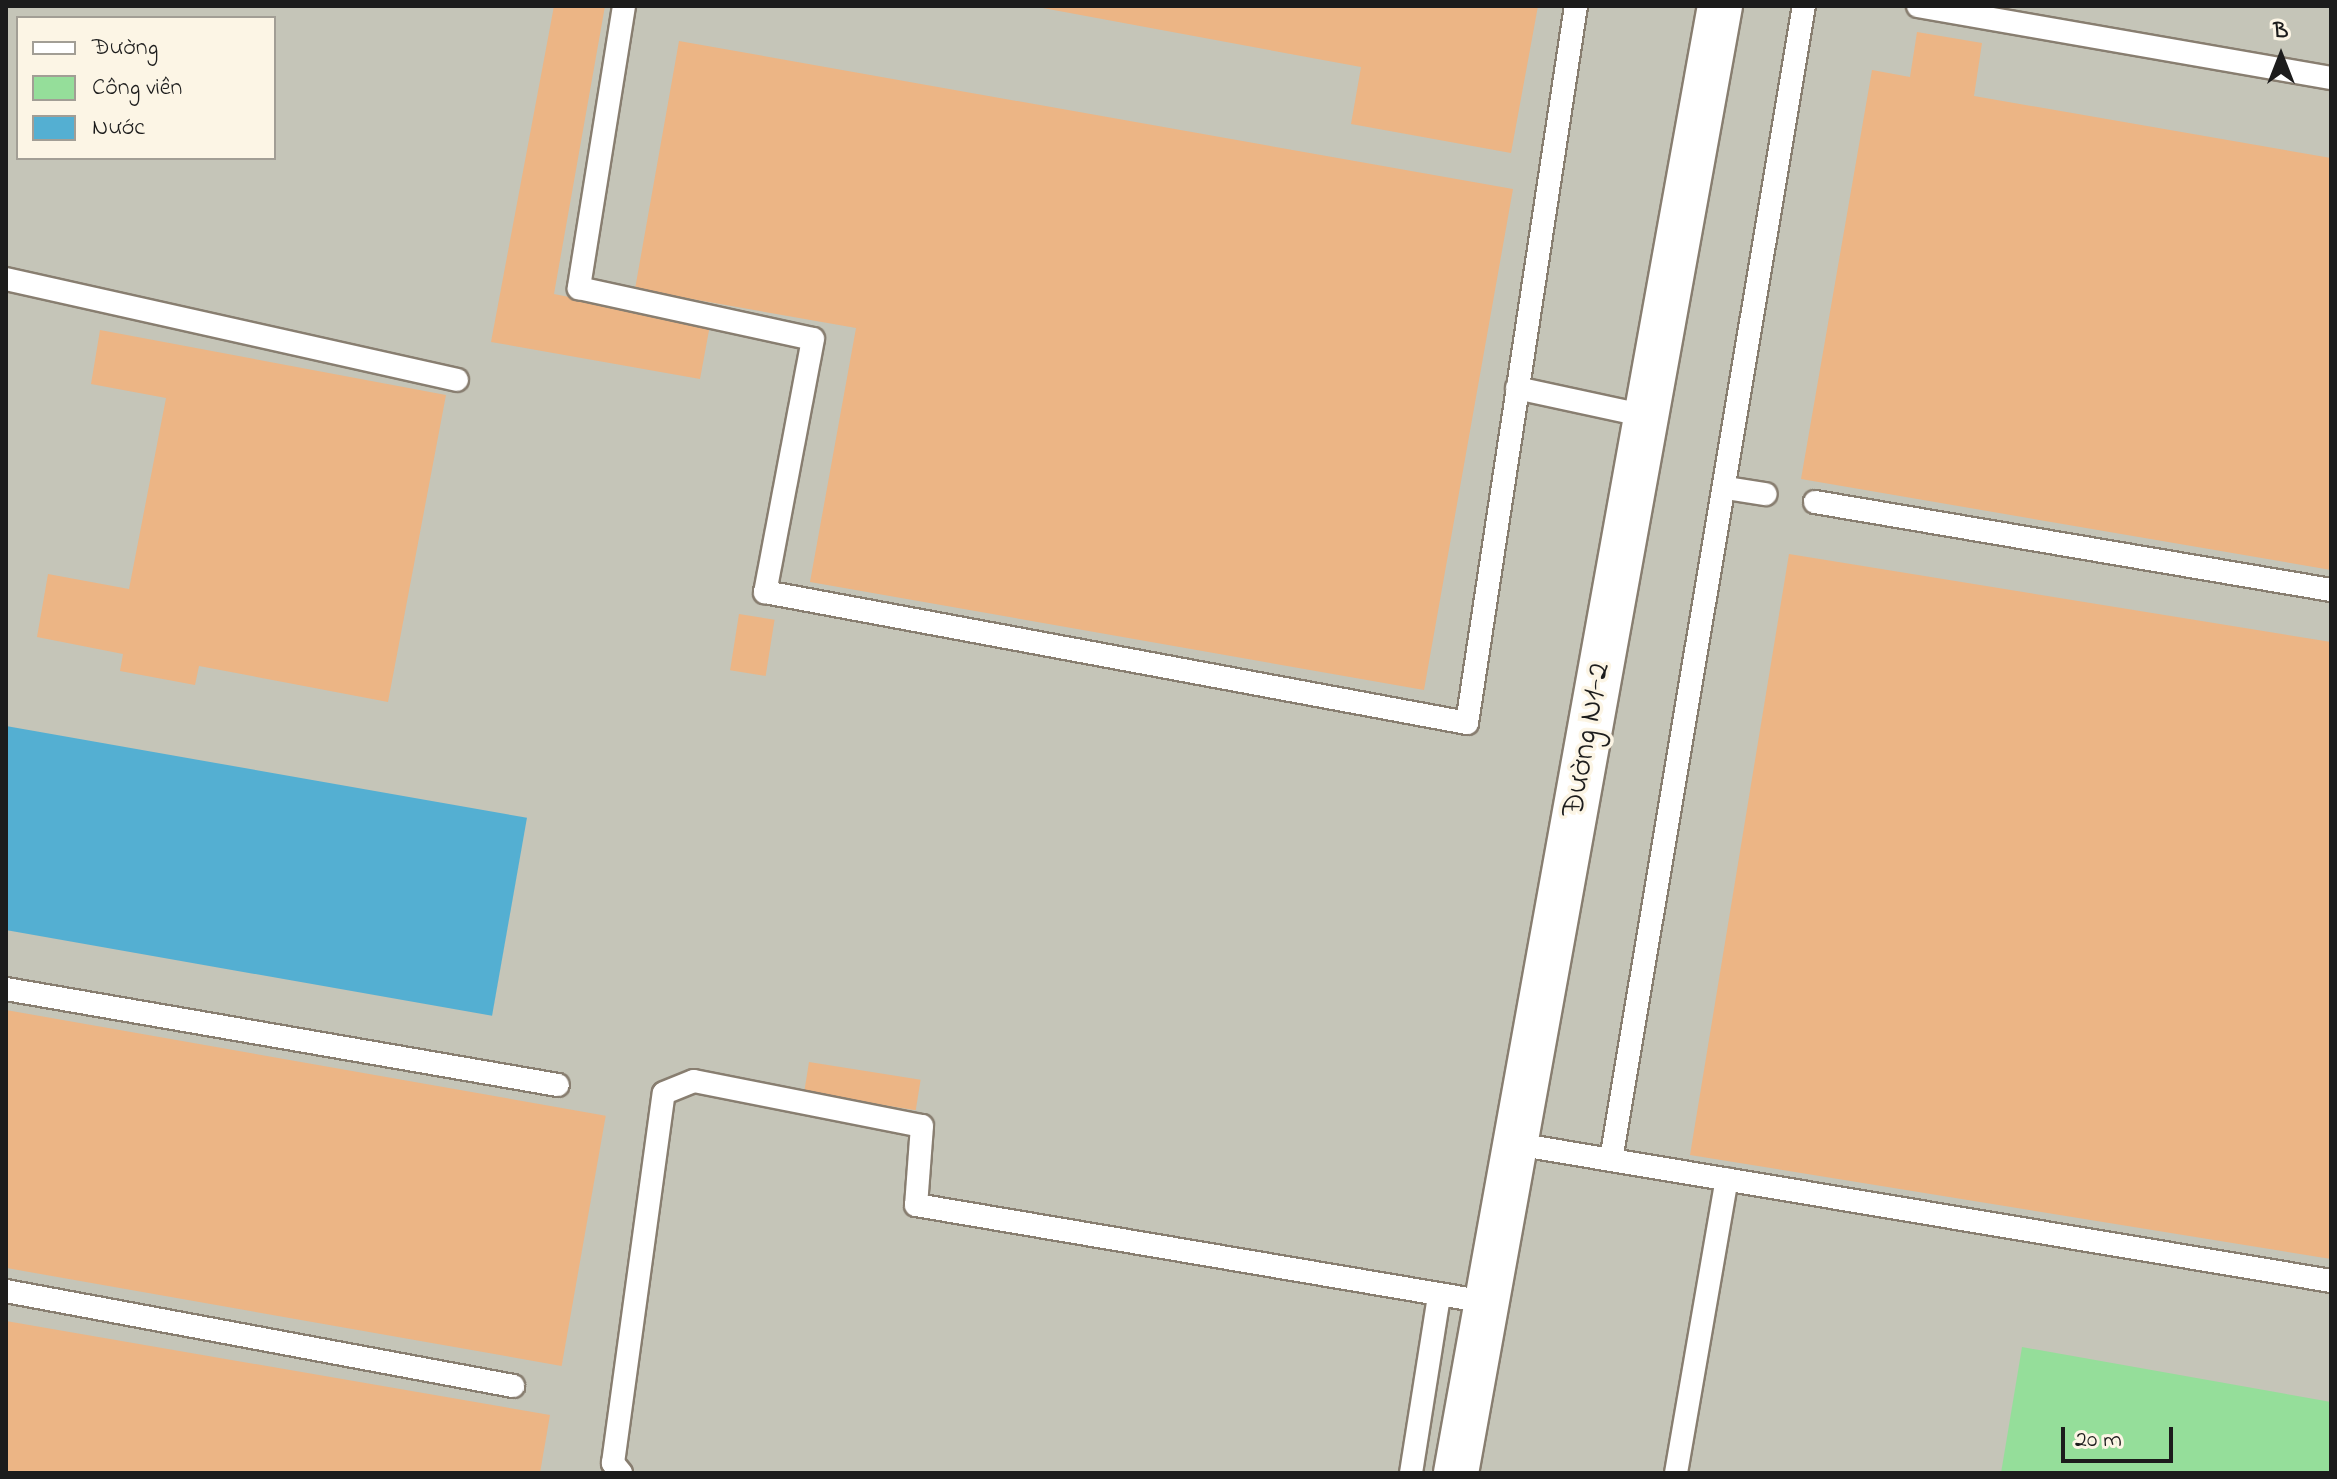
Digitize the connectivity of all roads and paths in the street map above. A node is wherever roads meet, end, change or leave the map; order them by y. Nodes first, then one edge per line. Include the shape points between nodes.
1 (624, 6) edge
2 (1576, 6) edge
3 (1720, 6) edge
4 (1804, 6) edge
5 (1918, 6) edge
6 (2331, 78) edge
7 (6, 279) edge
8 (457, 380) dead end
9 (1517, 388) junction
10 (1646, 416) junction
11 (1727, 488) junction
12 (1766, 494) dead end
13 (1815, 502) dead end
14 (2331, 590) edge
15 (6, 989) edge
16 (558, 1085) dead end
17 (1516, 1144) junction
18 (1611, 1160) junction
19 (1727, 1179) junction
20 (2331, 1281) edge
21 (6, 1291) edge
22 (1439, 1297) junction
23 (1486, 1302) junction
24 (513, 1386) dead end
25 (621, 1473) edge
26 (1411, 1473) edge
27 (1456, 1473) edge
28 (1676, 1473) edge

1 - 9 lane via 579,288 813,339 765,592 1467,723
2 - 9 lane
3 - 10 street, Đường N1-2
4 - 11 lane
5 - 6 lane
7 - 8 lane
9 - 10 lane
10 - 17 street, Đường N1-2
11 - 12 lane
11 - 18 lane
13 - 14 lane
15 - 16 lane
17 - 18 lane
17 - 23 street, Đường N1-2
18 - 19 lane
19 - 20 lane
19 - 28 lane
21 - 24 lane
22 - 23 lane
22 - 25 lane via 916,1205 922,1126 694,1081 664,1093 613,1463
22 - 26 lane
23 - 27 street, Đường N1-2

